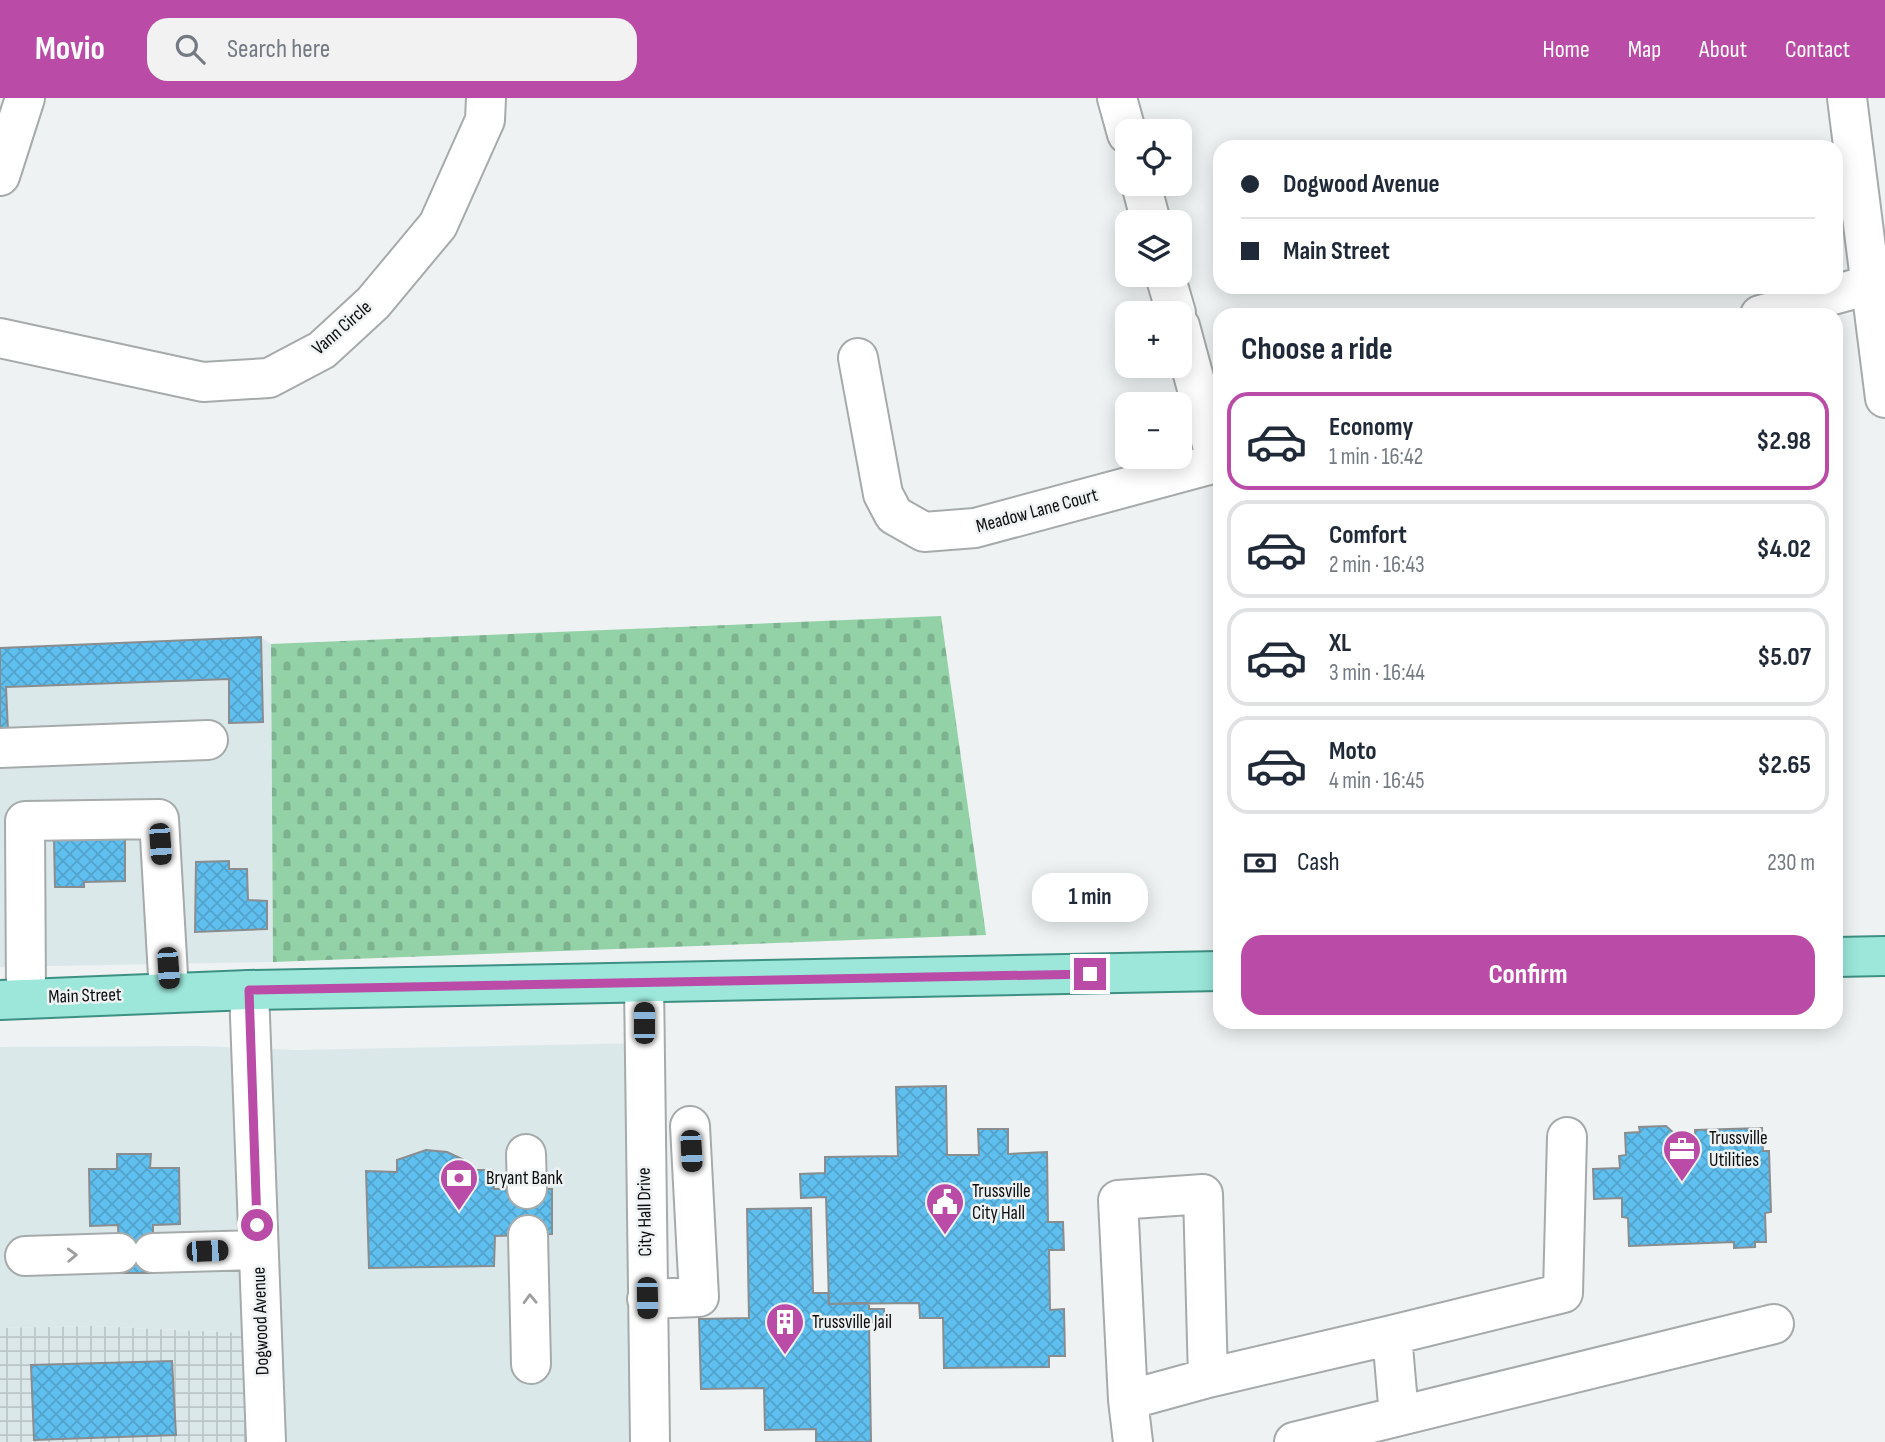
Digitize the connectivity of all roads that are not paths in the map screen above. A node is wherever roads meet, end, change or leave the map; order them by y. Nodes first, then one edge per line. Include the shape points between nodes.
1 (25, 98) edge
2 (486, 98) edge
3 (1117, 98) edge
4 (1847, 98) edge
5 (1123, 119) edge
6 (0, 176) edge
7 (1873, 284) junction
8 (1843, 292) edge
9 (1837, 294) edge
10 (1786, 308) edge
11 (0, 338) edge
12 (858, 358) dead end
13 (1192, 369) edge
14 (1885, 398) edge
15 (1213, 444) edge
16 (1213, 463) edge
17 (208, 740) dead end
18 (0, 748) edge
19 (1885, 956) edge
20 (1843, 957) edge
21 (1213, 971) edge
22 (644, 983) junction
23 (249, 990) junction
24 (170, 993) junction
25 (13, 999) edge
26 (690, 1126) dead end
27 (1567, 1136) dead end
28 (528, 1235) dead end
29 (258, 1250) junction
30 (25, 1256) dead end
31 (647, 1298) junction
32 (1774, 1324) dead end
33 (1392, 1335) junction
34 (531, 1364) dead end
35 (1208, 1378) junction
36 (1128, 1400) junction
37 (1399, 1416) junction
38 (265, 1442) edge
39 (650, 1442) edge
40 (1133, 1442) edge
41 (1294, 1442) edge

1 - 6 street
2 - 11 street, Vann Circle via 485,120 438,225 373,303 322,351 269,377 203,382
3 - 5 street
4 - 7 street
7 - 8 street
7 - 14 street
9 - 10 street
12 - 16 street, Meadow Lane Court via 883,494 894,515 924,532 975,528
13 - 15 street
17 - 18 street
19 - 20 main road
21 - 22 main road, Main Street
22 - 23 main road, Main Street
22 - 31 street, City Hall Drive
23 - 24 main road, Main Street
23 - 29 street, Dogwood Avenue
24 - 25 main road, Main Street
24 - 25 street via 159,819 25,821
26 - 31 street via 699,1297
27 - 33 street via 1563,1293
34 -> 28 street
30 -> 29 street
29 - 38 street, Dogwood Avenue
31 - 39 street, City Hall Drive
32 - 37 street
33 - 35 street
33 - 37 street
35 - 36 street
35 - 36 street via 1203,1194 1118,1200
36 - 40 street
37 - 41 street

